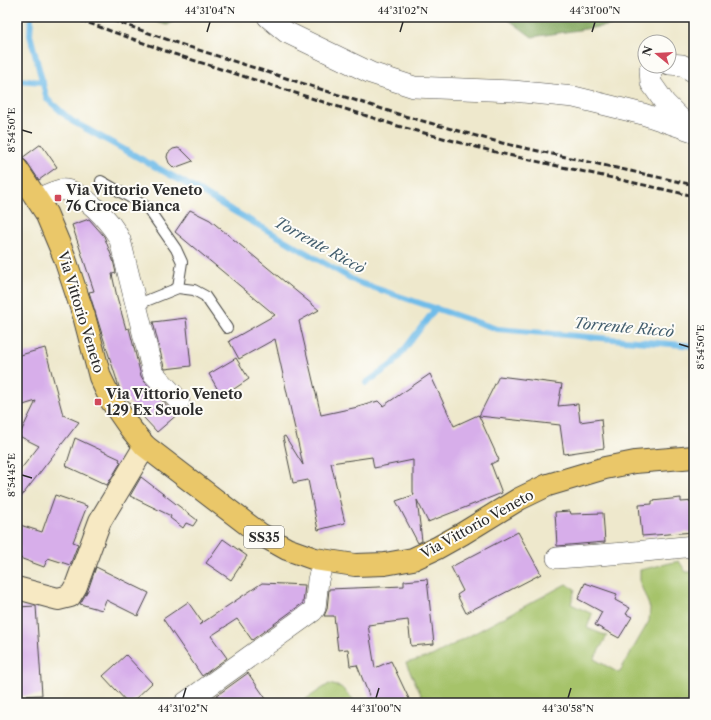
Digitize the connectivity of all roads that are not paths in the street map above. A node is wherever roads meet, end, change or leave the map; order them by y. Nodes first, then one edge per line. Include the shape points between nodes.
1 (268, 17) edge
2 (677, 65) edge
3 (694, 72) edge
4 (650, 74) edge
5 (693, 131) edge
6 (17, 169) edge
7 (101, 181) dead end
8 (37, 199) junction
9 (178, 288) junction
10 (136, 304) junction
11 (227, 328) dead end
12 (179, 401) dead end
13 (146, 446) junction
14 (694, 457) edge
15 (694, 546) edge
16 (557, 558) dead end
17 (323, 561) junction
18 (17, 588) edge
19 (185, 703) edge

1 - 5 street via 286,32 371,73 414,87 513,91 574,97 643,114
2 - 3 street
4 - 5 street via 651,83 664,103
6 - 8 main road, Via Vittorio Veneto / SS35
7 - 9 lane via 147,207 182,262
8 - 10 street via 61,190 78,194 88,201 117,233
8 - 13 main road, Via Vittorio Veneto / SS35 via 64,256 84,316 100,377 112,402
9 - 10 lane
9 - 11 lane via 194,290 205,296
10 - 12 street via 154,373
13 - 17 main road, Via Vittorio Veneto / SS35 via 260,534 287,549
13 - 18 street via 100,521 70,596 58,599
14 - 17 main road, Via Vittorio Veneto / SS35 via 634,462 548,485 413,559 385,564 354,565
15 - 16 street
17 - 19 street via 315,608 310,614

